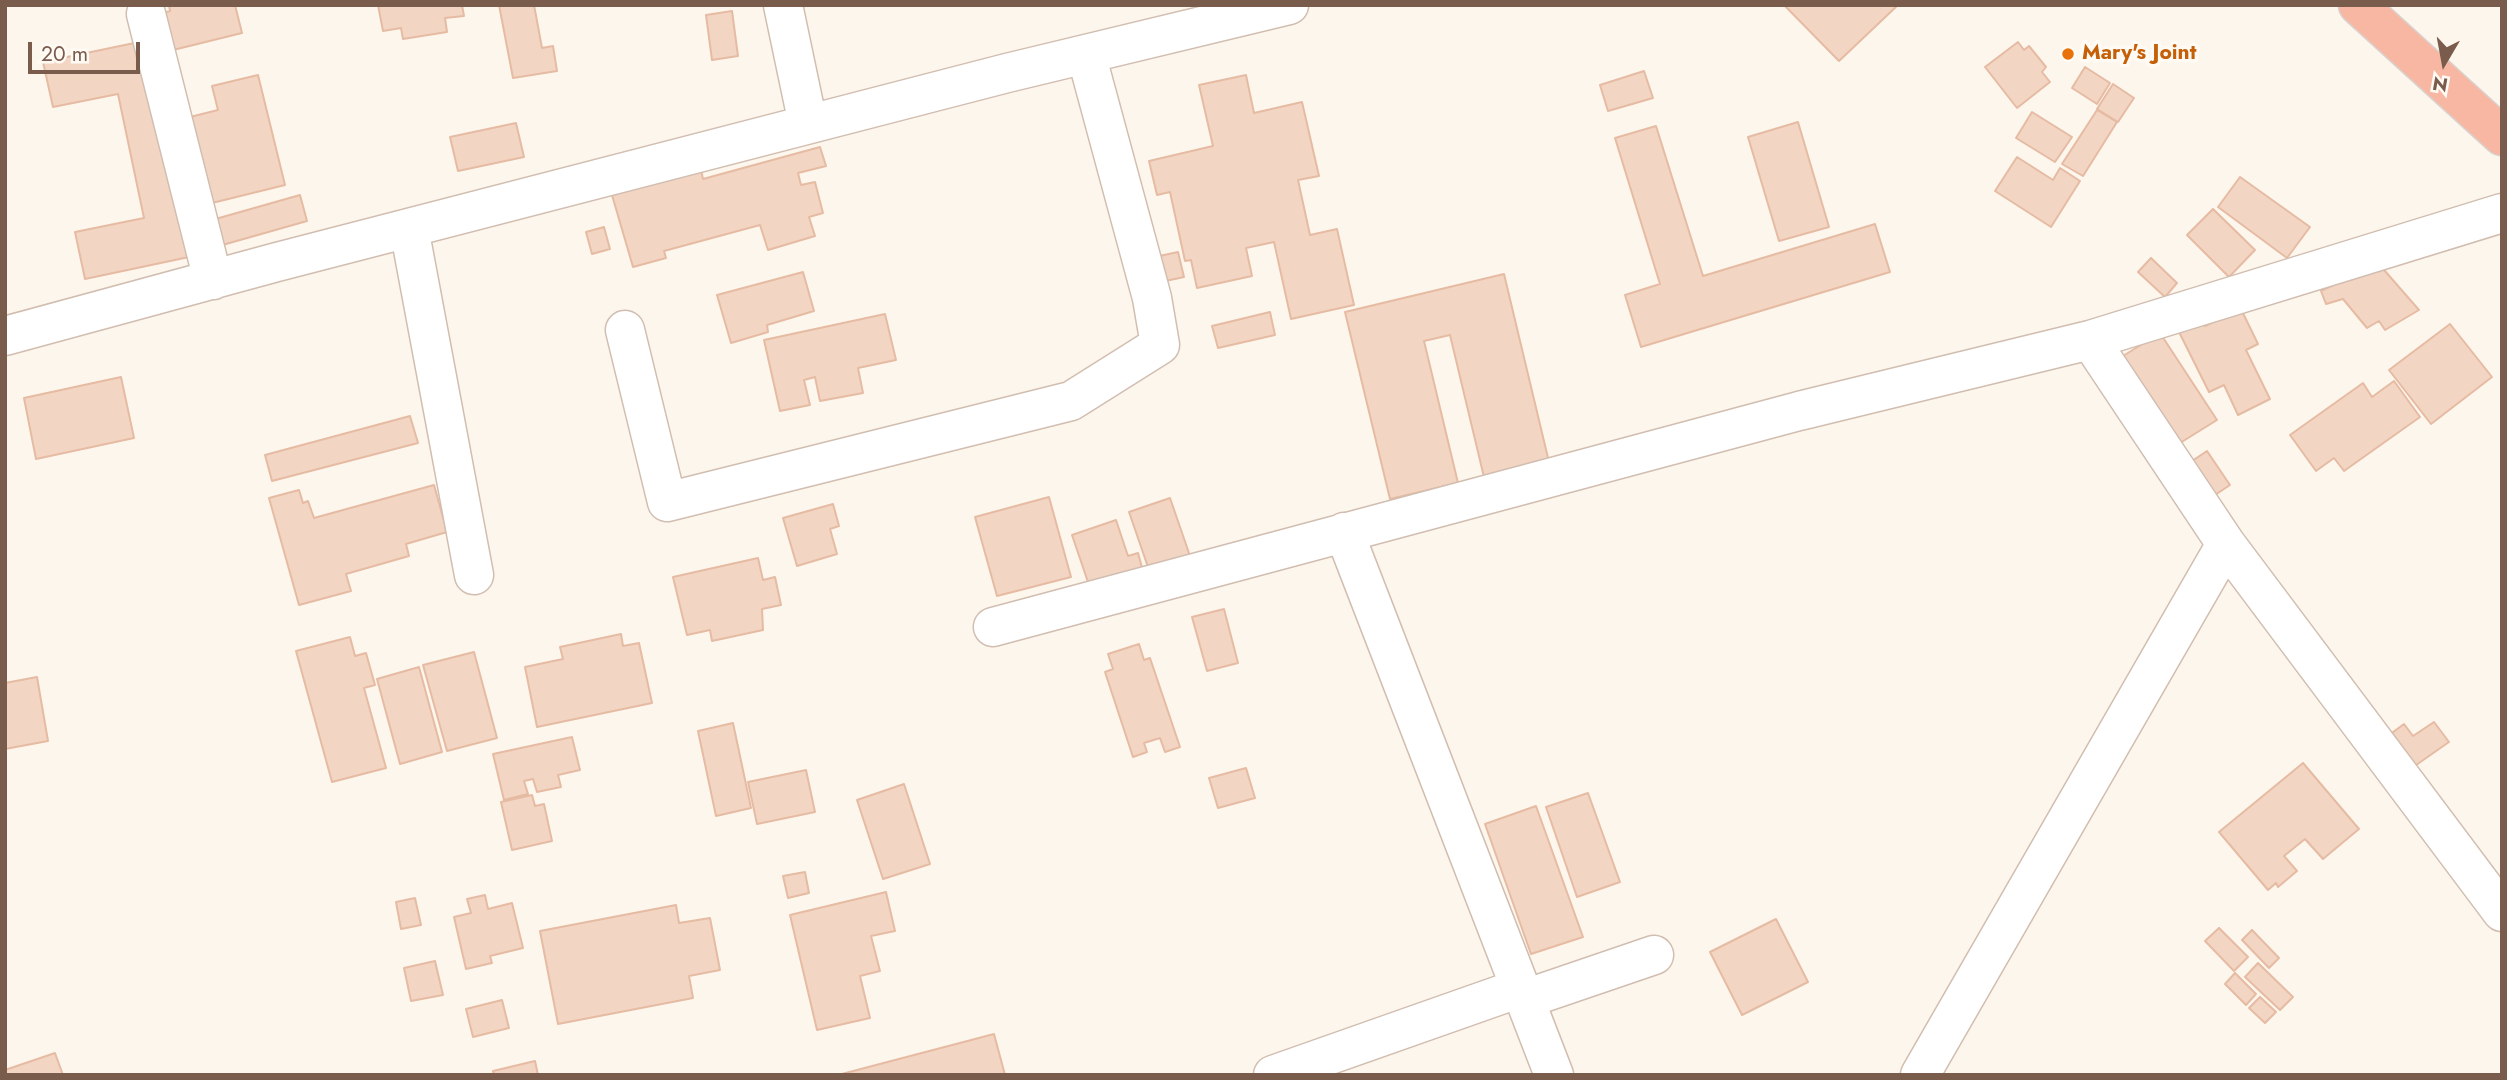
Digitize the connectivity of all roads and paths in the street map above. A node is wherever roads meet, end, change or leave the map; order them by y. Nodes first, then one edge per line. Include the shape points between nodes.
1 (783, 5) edge
2 (1289, 5) edge
3 (2358, 5) edge
4 (146, 14) dead end
5 (1086, 54) junction
6 (808, 124) junction
7 (2502, 136) edge
8 (2502, 213) edge
9 (409, 228) junction
10 (213, 280) junction
11 (625, 330) dead end
12 (5, 336) edge
13 (2090, 340) junction
14 (1344, 532) junction
15 (2226, 544) junction
16 (474, 575) dead end
17 (993, 627) dead end
18 (2502, 912) edge
19 (1654, 955) dead end
20 (1522, 994) junction
21 (1273, 1075) edge
22 (1554, 1075) edge
23 (1920, 1075) edge

1 - 6 street
2 - 5 street
3 - 7 highway
4 - 10 street
5 - 6 street
5 - 11 street via 1152,298 1160,345 1071,401 667,502
6 - 9 street
8 - 13 street
9 - 10 street
9 - 16 street
10 - 12 street
13 - 14 street via 1799,411
13 - 15 street
14 - 17 street
14 - 20 street
15 - 18 street
15 - 23 street
19 - 20 street
20 - 21 street
20 - 22 street

